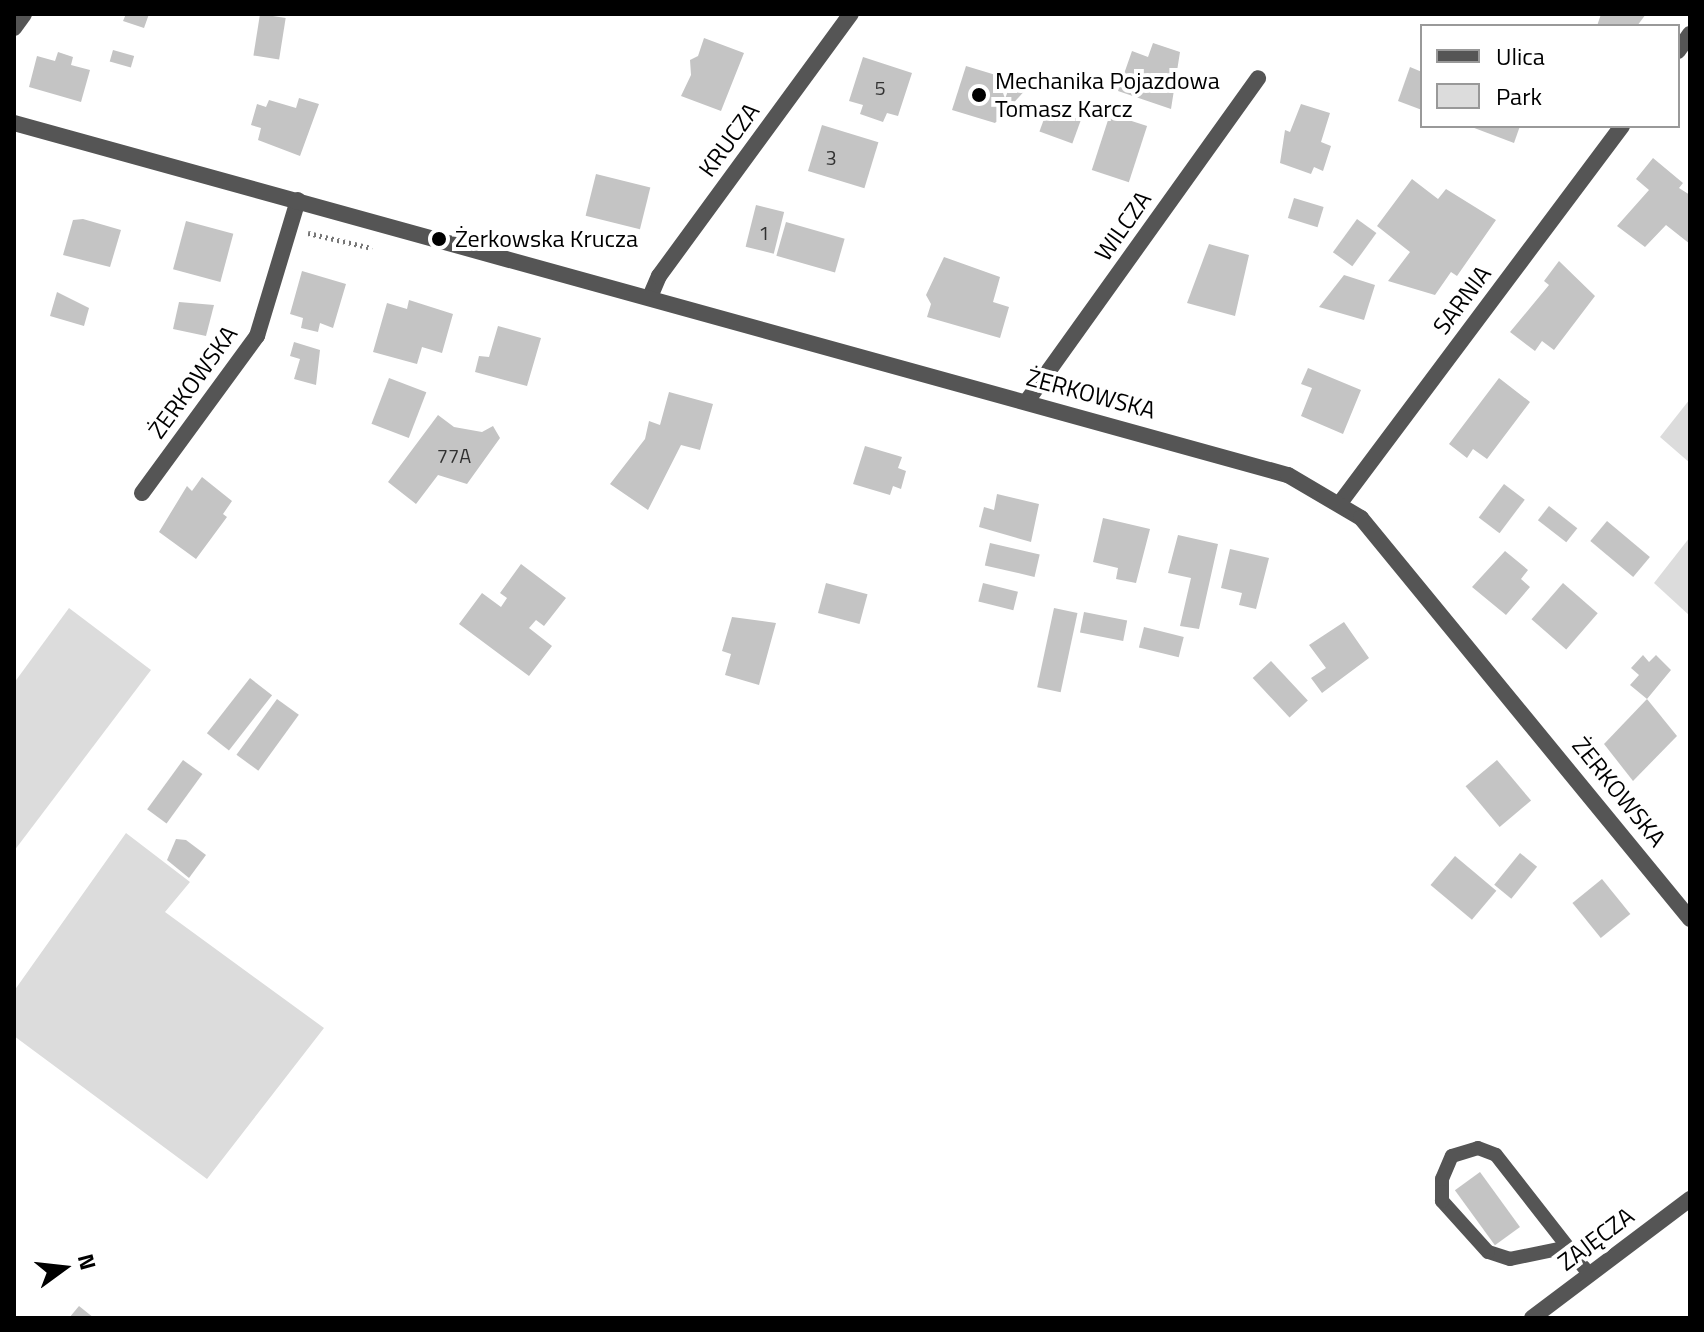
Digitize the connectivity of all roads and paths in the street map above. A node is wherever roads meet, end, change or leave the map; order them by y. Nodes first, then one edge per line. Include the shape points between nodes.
1 (24, 14) edge
2 (851, 14) edge
3 (14, 28) edge
4 (1258, 78) dead end
5 (14, 123) edge
6 (1621, 128) edge
7 (298, 200) junction
8 (289, 227) junction
9 (388, 249) dead end
10 (650, 297) junction
11 (1027, 401) junction
12 (142, 493) dead end
13 (1340, 503) junction
14 (1690, 919) edge
15 (1690, 1199) edge
16 (1568, 1247) junction
17 (1589, 1274) junction
18 (1532, 1318) edge

1 - 3 street
2 - 10 street, KRUCZA via 659,276
4 - 11 street, WILCZA
5 - 7 street, ŻERKOWSKA
6 - 13 street, SARNIA
7 - 8 street, ŻERKOWSKA
7 - 10 street, ŻERKOWSKA
8 - 9 path
8 - 12 street, ŻERKOWSKA via 257,336
10 - 11 street, ŻERKOWSKA
11 - 13 street, ŻERKOWSKA via 1255,463
13 - 14 street, ŻERKOWSKA via 1361,518 1416,580
15 - 17 street, ZAJĘCZA
16 - 16 lane via 1496,1155 1478,1148 1452,1156 1442,1179 1442,1201 1488,1252 1510,1259
16 - 17 lane
17 - 18 street, ZAJĘCZA

